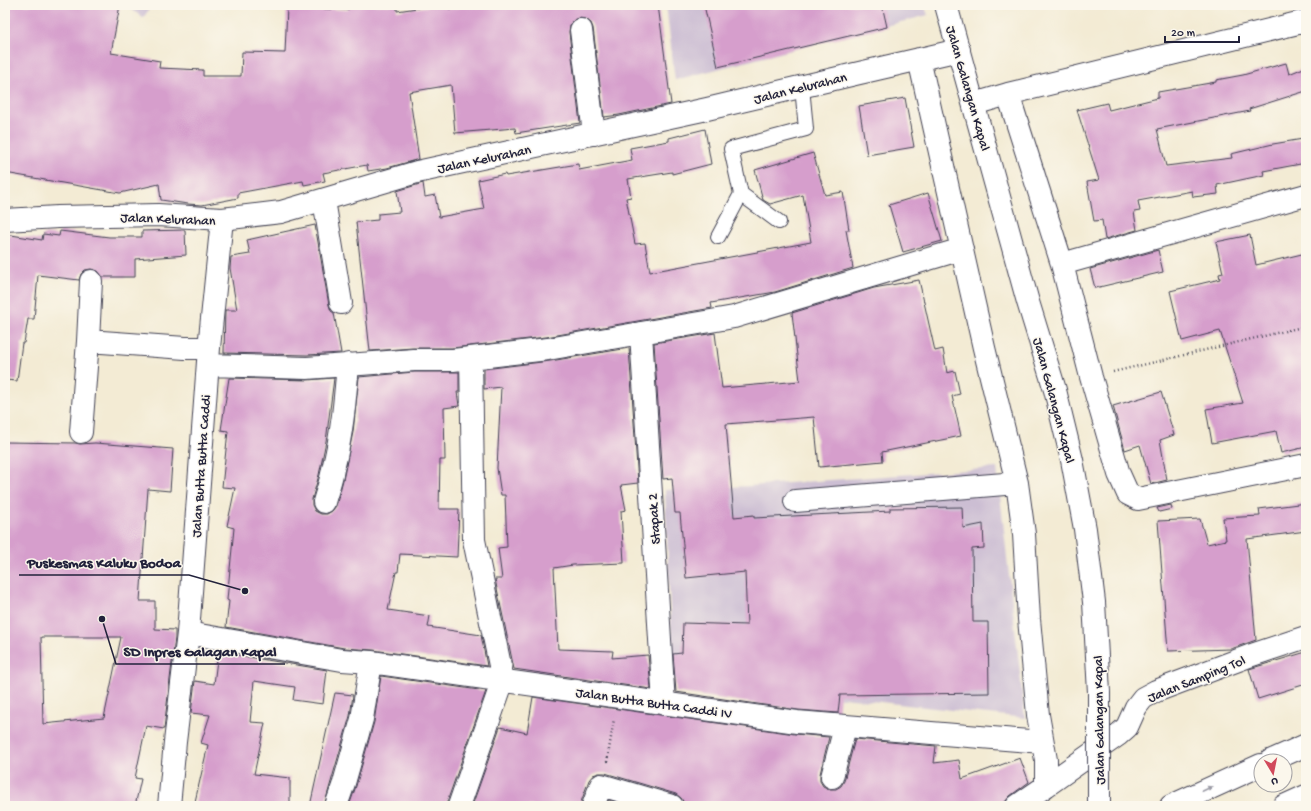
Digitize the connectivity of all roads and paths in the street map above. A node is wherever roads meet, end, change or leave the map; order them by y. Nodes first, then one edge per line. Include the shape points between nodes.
1 (946, 5) edge
2 (1306, 21) edge
3 (581, 30) dead end
4 (959, 50) junction
5 (920, 59) junction
6 (802, 87) junction
7 (1008, 94) junction
8 (974, 104) junction
9 (594, 134) junction
10 (741, 194) junction
11 (1306, 195) edge
12 (324, 200) junction
13 (222, 219) junction
14 (5, 220) edge
15 (779, 222) dead end
16 (718, 237) dead end
17 (962, 249) junction
18 (1062, 264) junction
19 (91, 281) dead end
20 (341, 303) dead end
21 (1306, 326) edge
22 (642, 333) junction
23 (88, 341) junction
24 (208, 356) junction
25 (471, 358) junction
26 (348, 364) junction
27 (1091, 377) junction
28 (81, 432) dead end
29 (1306, 465) edge
30 (1017, 483) junction
31 (796, 501) dead end
32 (324, 502) dead end
33 (188, 632) junction
34 (1306, 637) edge
35 (371, 662) junction
36 (502, 680) junction
37 (617, 697) junction
38 (664, 704) junction
39 (845, 727) junction
40 (1042, 742) junction
41 (1306, 745) edge
42 (1288, 753) edge
43 (1253, 769) edge
44 (832, 777) dead end
45 (601, 785) junction
46 (1046, 786) junction
47 (1306, 796) edge
48 (169, 806) edge
49 (336, 806) edge
50 (459, 806) edge
51 (593, 806) edge
52 (672, 806) edge
53 (1017, 806) edge
54 (1099, 806) edge
55 (1171, 806) edge
56 (1284, 806) edge

1 - 4 main road, Jalan Galangan Kapal
2 - 7 main road
3 - 9 main road
4 - 5 main road, Jalan Kelurahan
4 - 8 main road, Jalan Galangan Kapal
5 - 6 main road, Jalan Kelurahan
5 - 17 main road
6 - 9 main road, Jalan Kelurahan
6 - 10 lane via 806,130 731,149
7 - 8 main road
7 - 18 main road
8 - 54 main road, Jalan Galangan Kapal, bridge via 1054,390 1072,460 1085,528 1094,602 1099,693
9 - 12 main road, Jalan Kelurahan via 418,172
10 - 15 lane
10 - 16 lane
11 - 18 main road
12 - 13 main road, Jalan Kelurahan via 281,212
12 - 20 main road
13 - 14 main road, Jalan Kelurahan via 158,215
13 - 24 main road, Jalan Butta Butta Caddi
17 - 22 main road via 734,317
17 - 30 main road
18 - 27 main road
19 - 23 main road
21 - 27 path
22 - 25 main road via 548,349
22 - 38 main road, Stapak 2
23 - 24 main road via 185,348
23 - 28 main road
24 - 26 main road via 307,368
24 - 33 main road, Jalan Butta Butta Caddi
25 - 26 main road
25 - 36 main road via 474,540
26 - 32 main road via 339,445
27 - 29 main road via 1119,474 1128,494 1138,499
30 - 31 main road
30 - 40 main road via 1024,534 1034,678
33 - 35 main road, Jalan Butta Butta Caddi IV via 342,660
33 - 48 main road, Jalan Butta Butta Caddi
34 - 46 main road, Jalan Samping Tol via 1249,656 1143,698 1127,727
35 - 36 main road, Jalan Butta Butta Caddi IV
35 - 49 main road via 362,719
36 - 37 main road, Jalan Butta Butta Caddi IV
36 - 50 main road
37 - 38 main road, Jalan Butta Butta Caddi IV
37 - 45 path via 607,768
38 - 39 main road, Jalan Butta Butta Caddi IV
39 - 40 main road, Jalan Butta Butta Caddi IV
39 - 44 main road
40 - 46 main road via 1046,760
41 - 42 main road
55 -> 43 main road
45 - 51 main road
45 - 52 main road
46 - 53 main road
47 - 56 main road

